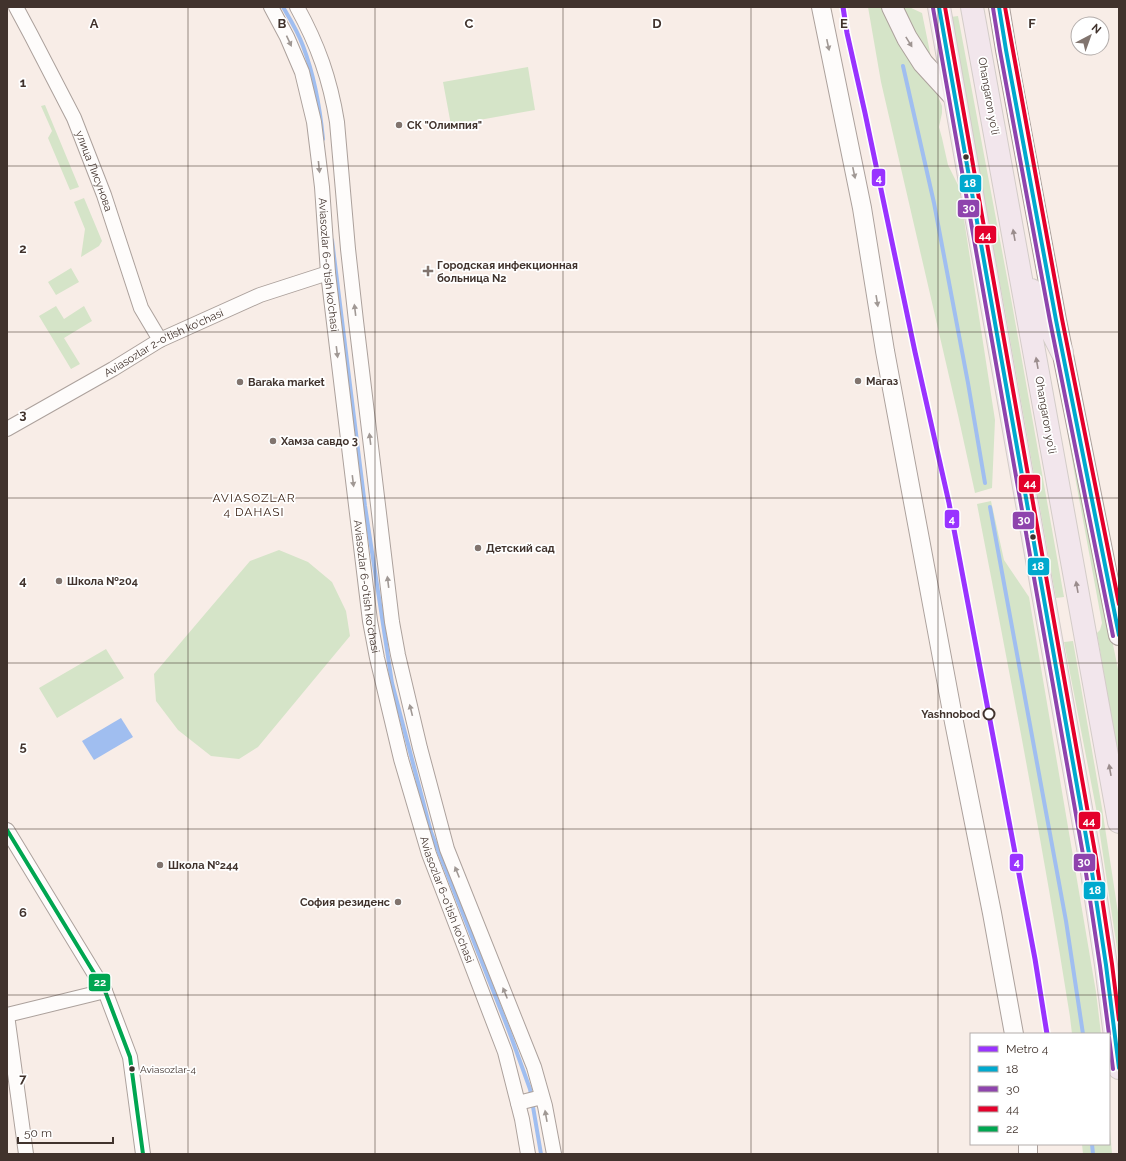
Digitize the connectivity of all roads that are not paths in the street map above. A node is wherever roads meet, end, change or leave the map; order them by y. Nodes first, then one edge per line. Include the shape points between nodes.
1 (16, 7) edge
2 (271, 7) edge
3 (297, 7) edge
4 (821, 7) edge
5 (892, 7) edge
6 (939, 7) edge
7 (972, 7) edge
8 (999, 7) edge
9 (955, 98) junction
10 (346, 249) junction
11 (328, 251) junction
12 (1020, 268) junction
13 (328, 273) junction
14 (160, 340) junction
15 (1062, 352) junction
16 (350, 375) junction
17 (7, 429) edge
18 (1083, 622) junction
19 (1119, 635) edge
20 (1052, 647) junction
21 (395, 693) junction
22 (1119, 821) edge
23 (7, 830) edge
24 (105, 991) junction
25 (7, 1015) edge
26 (1014, 1033) edge
27 (1119, 1068) edge
28 (531, 1100) junction
29 (26, 1154) edge
30 (143, 1154) edge
31 (528, 1154) edge
32 (554, 1154) edge

1 - 14 street, улица Лисунова via 74,118 104,195 141,308
2 -> 11 street, Aviasozlar 6-o'tish ko'chasi via 302,72 312,110
3 - 10 street, Aviasozlar 6-o'tish ko'chasi via 319,53 334,102
4 -> 26 street via 862,208 885,351
5 -> 9 main road via 923,63
6 - 9 highway
12 -> 7 highway, Ohangaron yoʻli
8 - 15 main road
9 - 20 highway
10 - 11 street
16 -> 10 street, Aviasozlar 6-o'tish ko'chasi
11 - 13 street, Aviasozlar 6-o'tish ko'chasi
12 - 15 highway
18 -> 12 highway, Ohangaron yoʻli
13 - 14 street, Aviasozlar 2-o'tish ko'chasi via 260,295
13 -> 16 street, Aviasozlar 6-o'tish ko'chasi
14 - 17 street, Aviasozlar 2-o'tish ko'chasi
15 - 19 main road
21 -> 16 street, Aviasozlar 6-o'tish ko'chasi via 398,655
16 -> 21 street, Aviasozlar 6-o'tish ko'chasi via 370,621 377,658
18 - 20 highway via 1075,619 1062,622 1056,630
22 -> 18 highway, Ohangaron yoʻli
20 - 27 highway via 1090,859
21 - 28 street, Aviasozlar 6-o'tish ko'chasi via 401,759 429,854 503,1047
28 -> 21 street, Aviasozlar 6-o'tish ko'chasi via 534,1066 447,849 420,748
23 - 24 street
24 - 25 street
24 - 30 street via 130,1057
25 - 29 street
28 - 31 street, Aviasozlar 6-o'tish ko'chasi via 522,1119
32 -> 28 street, Aviasozlar 6-o'tish ko'chasi

